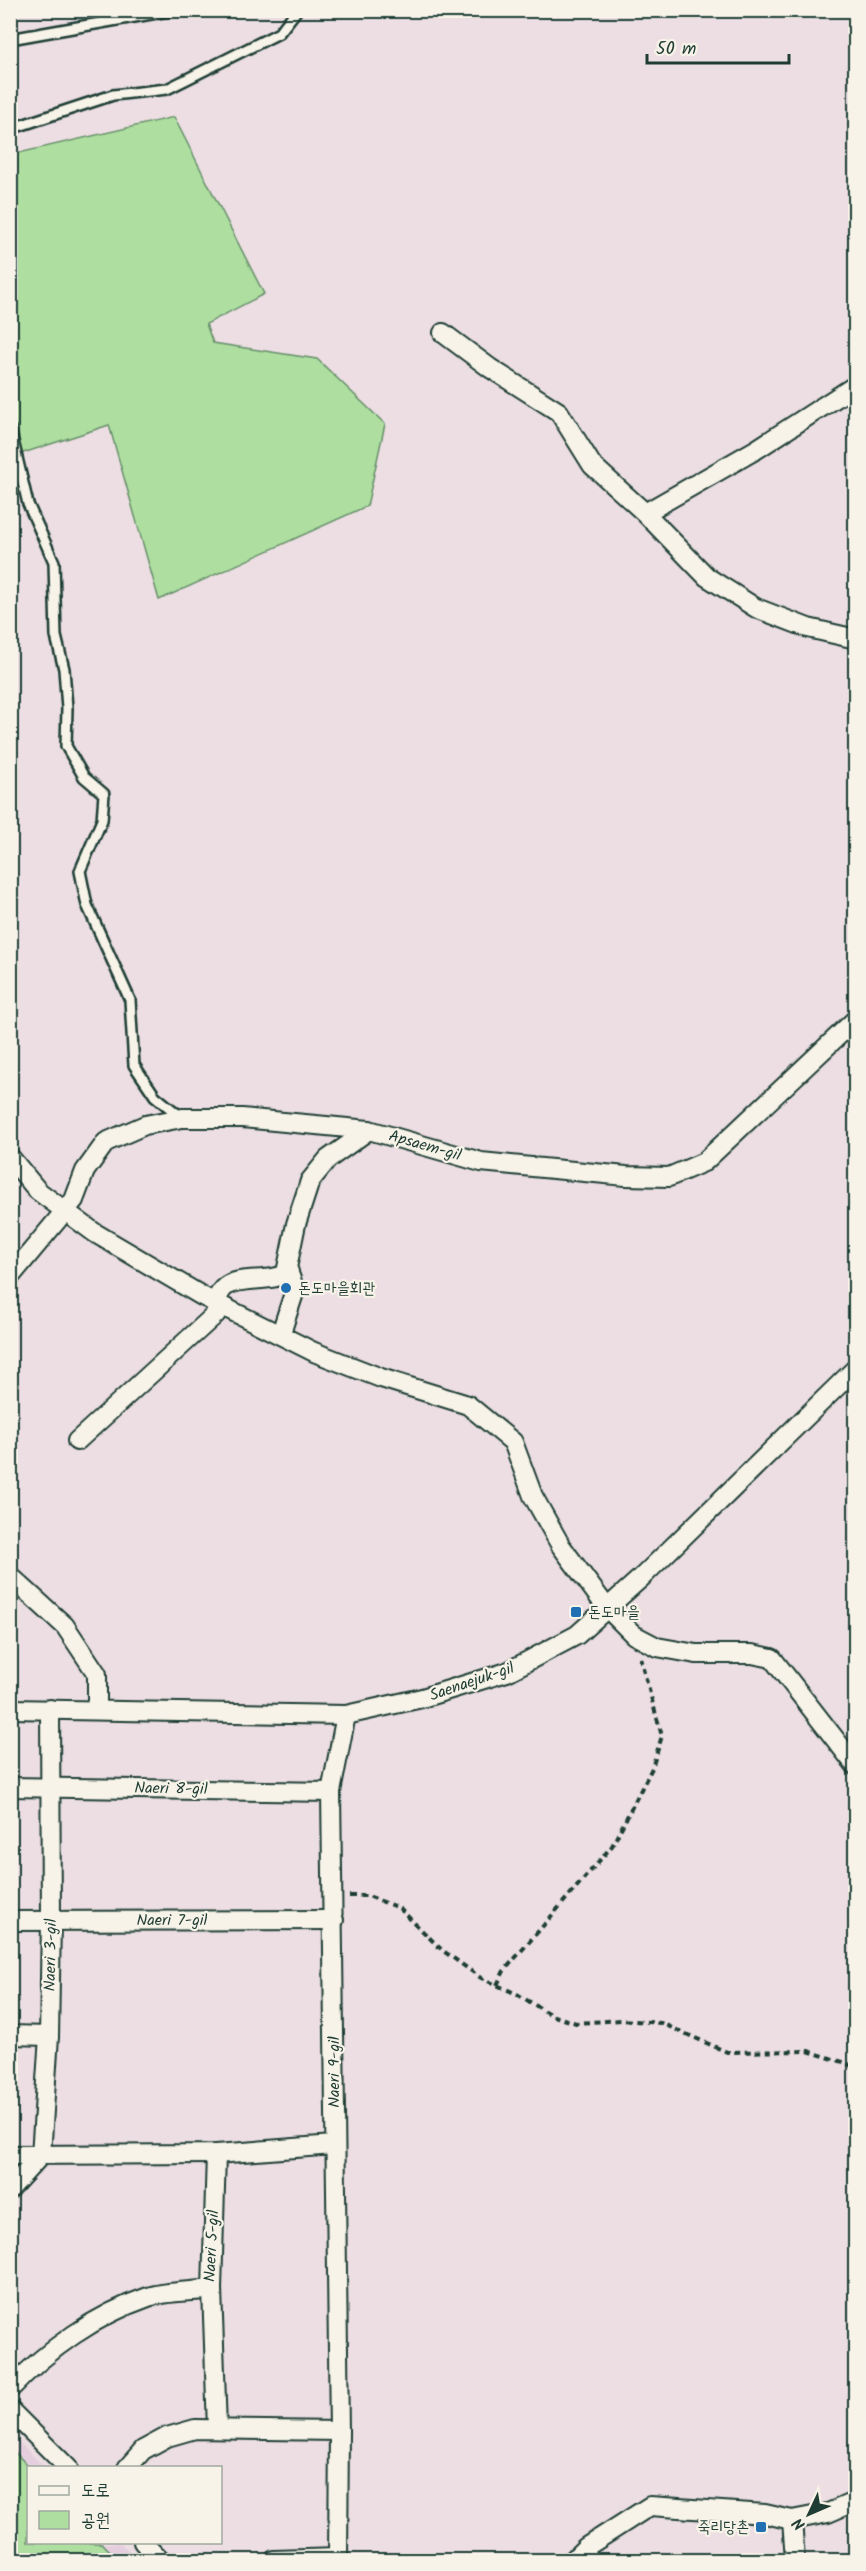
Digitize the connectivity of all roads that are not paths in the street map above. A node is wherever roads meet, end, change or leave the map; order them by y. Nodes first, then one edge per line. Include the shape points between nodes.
1 (174, 10) edge
2 (297, 10) edge
3 (10, 39) edge
4 (10, 129) edge
5 (443, 333) dead end
6 (855, 385) edge
7 (10, 428) edge
8 (645, 513) junction
9 (855, 639) edge
10 (855, 1019) edge
11 (182, 1118) junction
12 (369, 1130) junction
13 (10, 1157) edge
14 (64, 1211) junction
15 (289, 1272) junction
16 (10, 1277) edge
17 (216, 1302) junction
18 (281, 1333) junction
19 (855, 1368) edge
20 (77, 1441) dead end
21 (10, 1576) edge
22 (608, 1608) junction
23 (10, 1708) edge
24 (50, 1709) junction
25 (97, 1710) junction
26 (346, 1715) junction
27 (855, 1766) edge
28 (10, 1787) edge
29 (52, 1787) junction
30 (331, 1792) junction
31 (51, 1920) junction
32 (334, 1920) junction
33 (10, 1921) edge
34 (10, 2035) edge
35 (49, 2036) junction
36 (334, 2145) junction
37 (216, 2154) junction
38 (41, 2155) junction
39 (10, 2156) edge
40 (10, 2189) edge
41 (212, 2289) junction
42 (10, 2389) edge
43 (10, 2410) edge
44 (217, 2429) junction
45 (339, 2431) junction
46 (66, 2466) edge
47 (129, 2466) edge
48 (855, 2501) edge
49 (792, 2520) junction
50 (145, 2544) edge
51 (338, 2559) edge
52 (161, 2560) edge
53 (274, 2560) edge
54 (573, 2560) edge
55 (795, 2560) edge

1 - 3 lane
2 - 4 lane via 279,33 167,89 113,95
5 - 8 street via 559,412 592,465
6 - 8 street
7 - 11 lane via 28,504 54,562 56,636 66,698 66,746 84,777 104,794 102,820 80,872 87,905 130,1000 134,1065 155,1096
8 - 9 street via 707,577 756,608 808,628
10 - 12 street, Apsaem-gil via 704,1162 669,1177 481,1162
11 - 12 street, Apsaem-gil via 242,1118
11 - 14 street, Apsaem-gil via 145,1125 106,1142
12 - 15 street via 328,1159 310,1181 296,1224
13 - 14 street via 38,1191
14 - 16 street, Apsaem-gil
14 - 17 street
15 - 17 street via 279,1278 238,1280 223,1288
15 - 18 street via 296,1290
17 - 18 street
17 - 20 street via 216,1314
18 - 22 street via 314,1352 381,1378 468,1405 513,1442 538,1506 561,1546
19 - 22 street, Saenaejuk-gil
21 - 25 street via 64,1626 97,1674
22 - 26 street, Saenaejuk-gil via 577,1635 507,1672 422,1698
22 - 27 street via 634,1635 657,1647 696,1654 772,1658
23 - 24 street, Saenaejuk-gil
24 - 25 street, Saenaejuk-gil
24 - 29 street, Naeri 3-gil
25 - 26 street, Saenaejuk-gil
26 - 30 street, Naeri 9-gil
28 - 29 street, Naeri 8-gil
29 - 30 street, Naeri 8-gil
29 - 31 street, Naeri 3-gil
30 - 32 street, Naeri 9-gil
31 - 32 street, Naeri 7-gil
31 - 33 street, Naeri 7-gil
31 - 35 street, Naeri 3-gil
32 - 36 street, Naeri 9-gil
34 - 35 street
35 - 38 street, Naeri 3-gil
36 - 37 street
36 - 45 street, Naeri 9-gil
37 - 38 street
37 - 41 street, Naeri 5-gil
38 - 39 street
38 - 40 street
41 - 42 street, Naeri 5-gil via 150,2297 97,2319 41,2360
41 - 44 street
43 - 46 street
44 - 45 street
44 - 47 street via 195,2429 167,2436 144,2450
45 - 51 street, Naeri 9-gil
48 - 49 street via 828,2513
49 - 54 street via 765,2514 650,2506 586,2547
49 - 55 street
50 - 52 street
51 - 53 street, Naeri 9-gil

